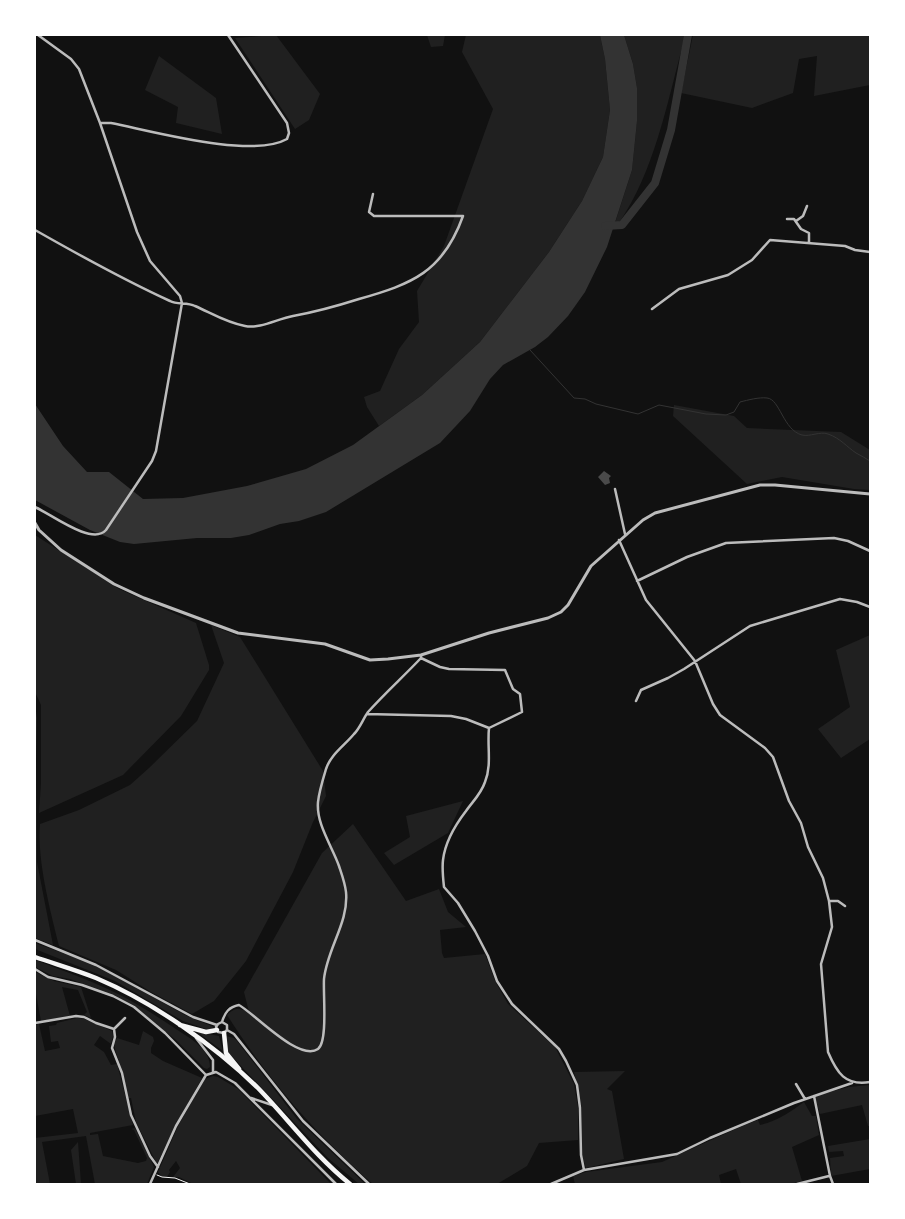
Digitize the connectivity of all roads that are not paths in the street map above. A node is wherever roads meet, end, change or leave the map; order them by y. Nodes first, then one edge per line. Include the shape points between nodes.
1 (38, 35) edge
2 (228, 35) edge
3 (100, 123) junction
4 (373, 194) dead end
5 (807, 206) dead end
6 (787, 219) dead end
7 (796, 221) junction
8 (35, 230) edge
9 (809, 243) junction
10 (870, 252) edge
11 (182, 303) junction
12 (652, 309) dead end
13 (615, 489) dead end
14 (870, 494) edge
15 (35, 508) edge
16 (35, 523) edge
17 (625, 534) junction
18 (619, 540) junction
19 (870, 551) edge
20 (636, 581) junction
21 (870, 607) edge
22 (421, 656) junction
23 (696, 661) junction
24 (636, 701) dead end
25 (367, 714) junction
26 (489, 728) junction
27 (830, 901) junction
28 (845, 906) dead end
29 (35, 940) edge
30 (35, 957) edge
31 (35, 969) edge
32 (125, 1018) dead end
33 (222, 1022) junction
34 (35, 1023) edge
35 (179, 1025) junction
36 (217, 1028) junction
37 (114, 1029) junction
38 (225, 1032) junction
39 (195, 1037) junction
40 (213, 1072) junction
41 (243, 1074) junction
42 (206, 1075) junction
43 (870, 1082) edge
44 (852, 1083) junction
45 (796, 1084) dead end
46 (814, 1096) junction
47 (250, 1098) junction
48 (805, 1099) junction
49 (273, 1105) junction
50 (158, 1167) junction
51 (584, 1170) junction
52 (830, 1176) junction
53 (150, 1184) edge
54 (336, 1184) edge
55 (350, 1184) edge
56 (369, 1184) edge
57 (551, 1184) edge
58 (797, 1184) edge
59 (833, 1184) edge

1 - 3 street via 71,59 79,69
2 - 3 street via 287,123 287,138 271,145 244,146
3 - 11 street via 150,261 180,296
4 - 11 street via 369,212 374,216 463,216 445,252 411,282 314,313 249,327
5 - 7 street via 803,216
6 - 7 street
7 - 9 street via 809,233
8 - 11 street via 172,303
9 - 10 street
9 - 12 street via 770,240 752,260 728,275 679,289
11 - 15 street via 156,451 106,530 90,535
13 - 17 street
14 - 17 street via 760,485 656,514
16 - 22 street via 38,530 61,550 114,584 238,633 326,644 370,660
17 - 18 street
18 - 20 street
18 - 22 street via 591,566 561,612
19 - 20 street via 834,538 726,543
20 - 23 street via 646,600
21 - 23 street via 840,599 759,623
22 - 25 street
22 - 26 street via 449,669 505,670 513,689 520,694 522,712
23 - 24 street via 641,690
23 - 27 street via 712,704 720,715 773,757
25 - 26 street via 451,716
25 - 33 street via 356,733 330,759 318,802 318,813 346,891 337,937 324,976 322,1045 311,1052 297,1048 239,1004 228,1009
26 - 51 street via 490,759 486,781 452,832 443,859 444,887 475,931 512,1004 566,1061 576,1085 580,1108
27 - 28 street via 838,901
27 - 44 street via 832,927 821,964 826,1041 833,1064
29 - 36 street via 96,964
30 - 35 highway via 95,978
31 - 42 street via 56,979 106,993 134,1007
32 - 37 street
33 - 36 street
33 - 38 street via 226,1024
34 - 37 street via 76,1016
35 - 36 highway via 206,1032
35 - 39 highway
36 - 38 street
37 - 50 street via 116,1037 112,1048 122,1072 131,1115
38 - 41 highway via 226,1053
38 - 56 street via 234,1034 303,1121
39 - 40 street via 213,1060
39 - 41 highway
40 - 42 street
40 - 47 street via 235,1083
41 - 49 highway
42 - 50 street via 176,1126
43 - 44 street
44 - 46 street
45 - 48 street
46 - 48 street
46 - 52 street
47 - 49 street
47 - 54 street
48 - 51 street via 677,1154
49 - 55 highway via 313,1150
50 - 53 street
51 - 57 street
52 - 58 street
52 - 59 street

